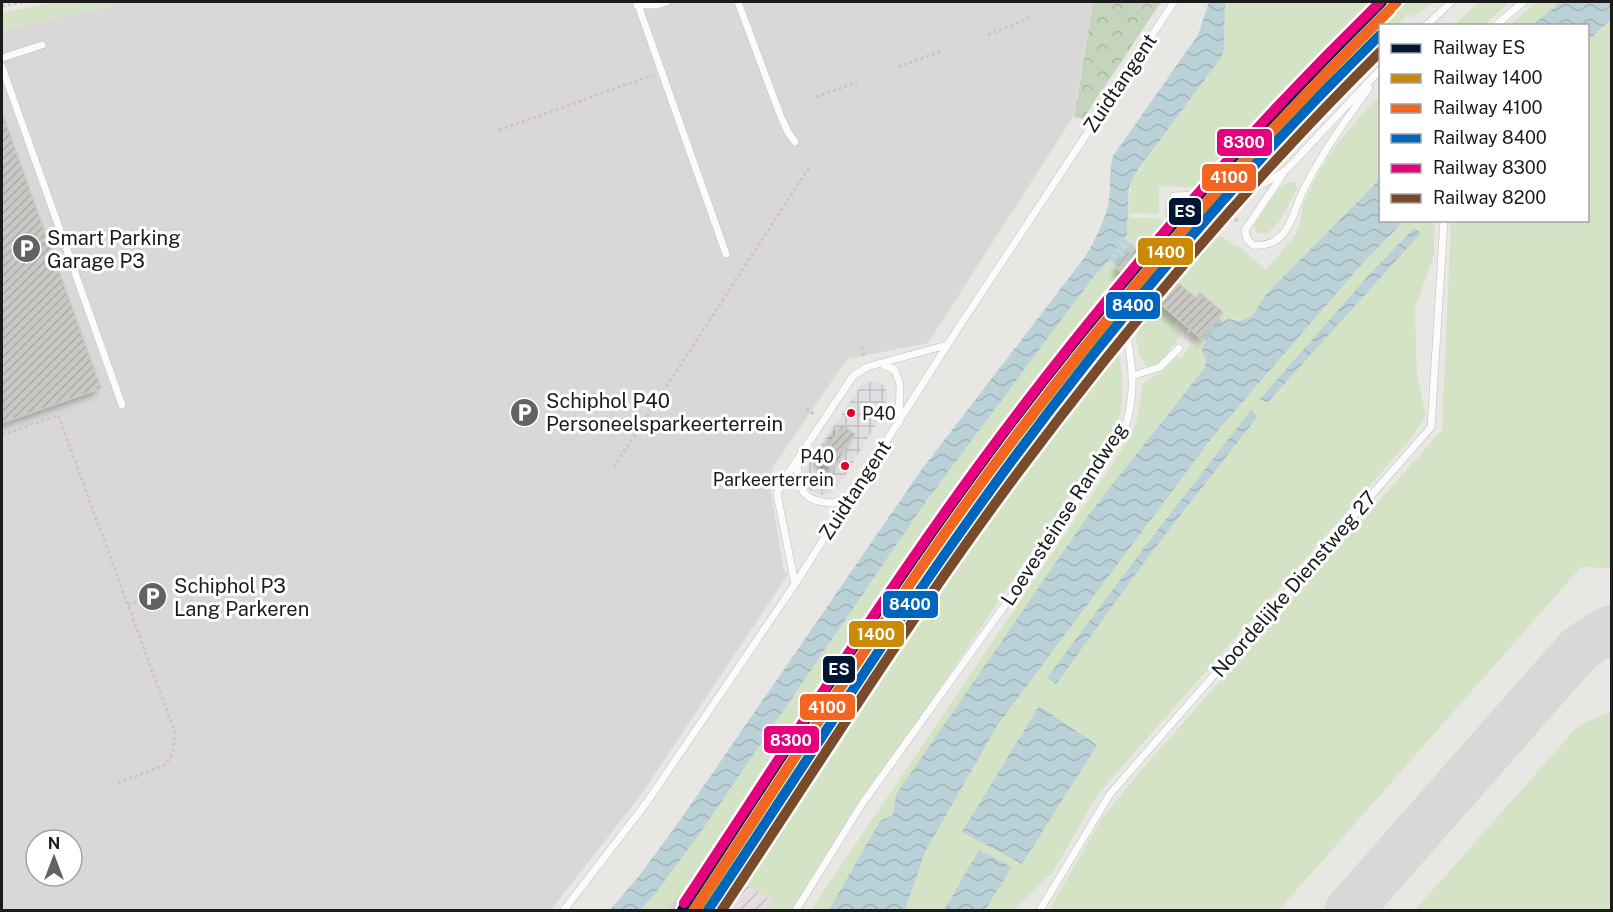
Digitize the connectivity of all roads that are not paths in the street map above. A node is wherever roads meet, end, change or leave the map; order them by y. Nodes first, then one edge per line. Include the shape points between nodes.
1 (667, 2) edge
2 (738, 2) edge
3 (1174, 2) edge
4 (1451, 2) edge
5 (1523, 2) edge
6 (637, 3) edge
7 (1428, 24) edge
8 (1497, 24) edge
9 (42, 45) dead end
10 (2, 58) edge
11 (2, 67) edge
12 (1379, 72) edge
13 (1379, 72) edge
14 (795, 142) dead end
15 (1287, 169) junction
16 (1269, 182) junction
17 (1174, 196) dead end
18 (1444, 222) edge
19 (726, 254) dead end
20 (947, 345) junction
21 (1179, 348) dead end
22 (880, 363) junction
23 (1132, 376) junction
24 (122, 405) dead end
25 (899, 423) junction
26 (798, 460) junction
27 (852, 493) junction
28 (795, 584) junction
29 (564, 910) edge
30 (796, 910) edge
31 (1040, 910) edge

1 - 6 lane
2 - 14 lane via 781,117
3 - 20 lane, Zuidtangent
4 - 7 lane
5 - 8 lane
6 - 19 lane
9 - 10 lane
11 - 24 lane
12 - 15 lane, Loevesteinse Randweg
13 - 15 lane via 1324,153 1286,231 1264,246 1253,245 1245,231
15 - 16 lane, Loevesteinse Randweg
16 - 17 lane via 1236,193
16 - 23 lane, Loevesteinse Randweg via 1196,213 1182,223 1132,280 1124,302
18 - 31 lane, Noordelijke Dienstweg 27 via 1431,427 1110,794
20 - 22 lane
20 - 25 lane, Zuidtangent
21 - 23 lane via 1160,367
22 - 25 lane via 895,370 898,378
22 - 26 lane via 853,376
23 - 30 lane, Loevesteinse Randweg via 1131,407 1125,428 1041,555 862,804
25 - 27 lane, Zuidtangent
26 - 27 lane via 796,476 806,496 833,503
26 - 28 lane via 777,494
27 - 28 lane, Zuidtangent
28 - 29 lane, Zuidtangent via 647,802

